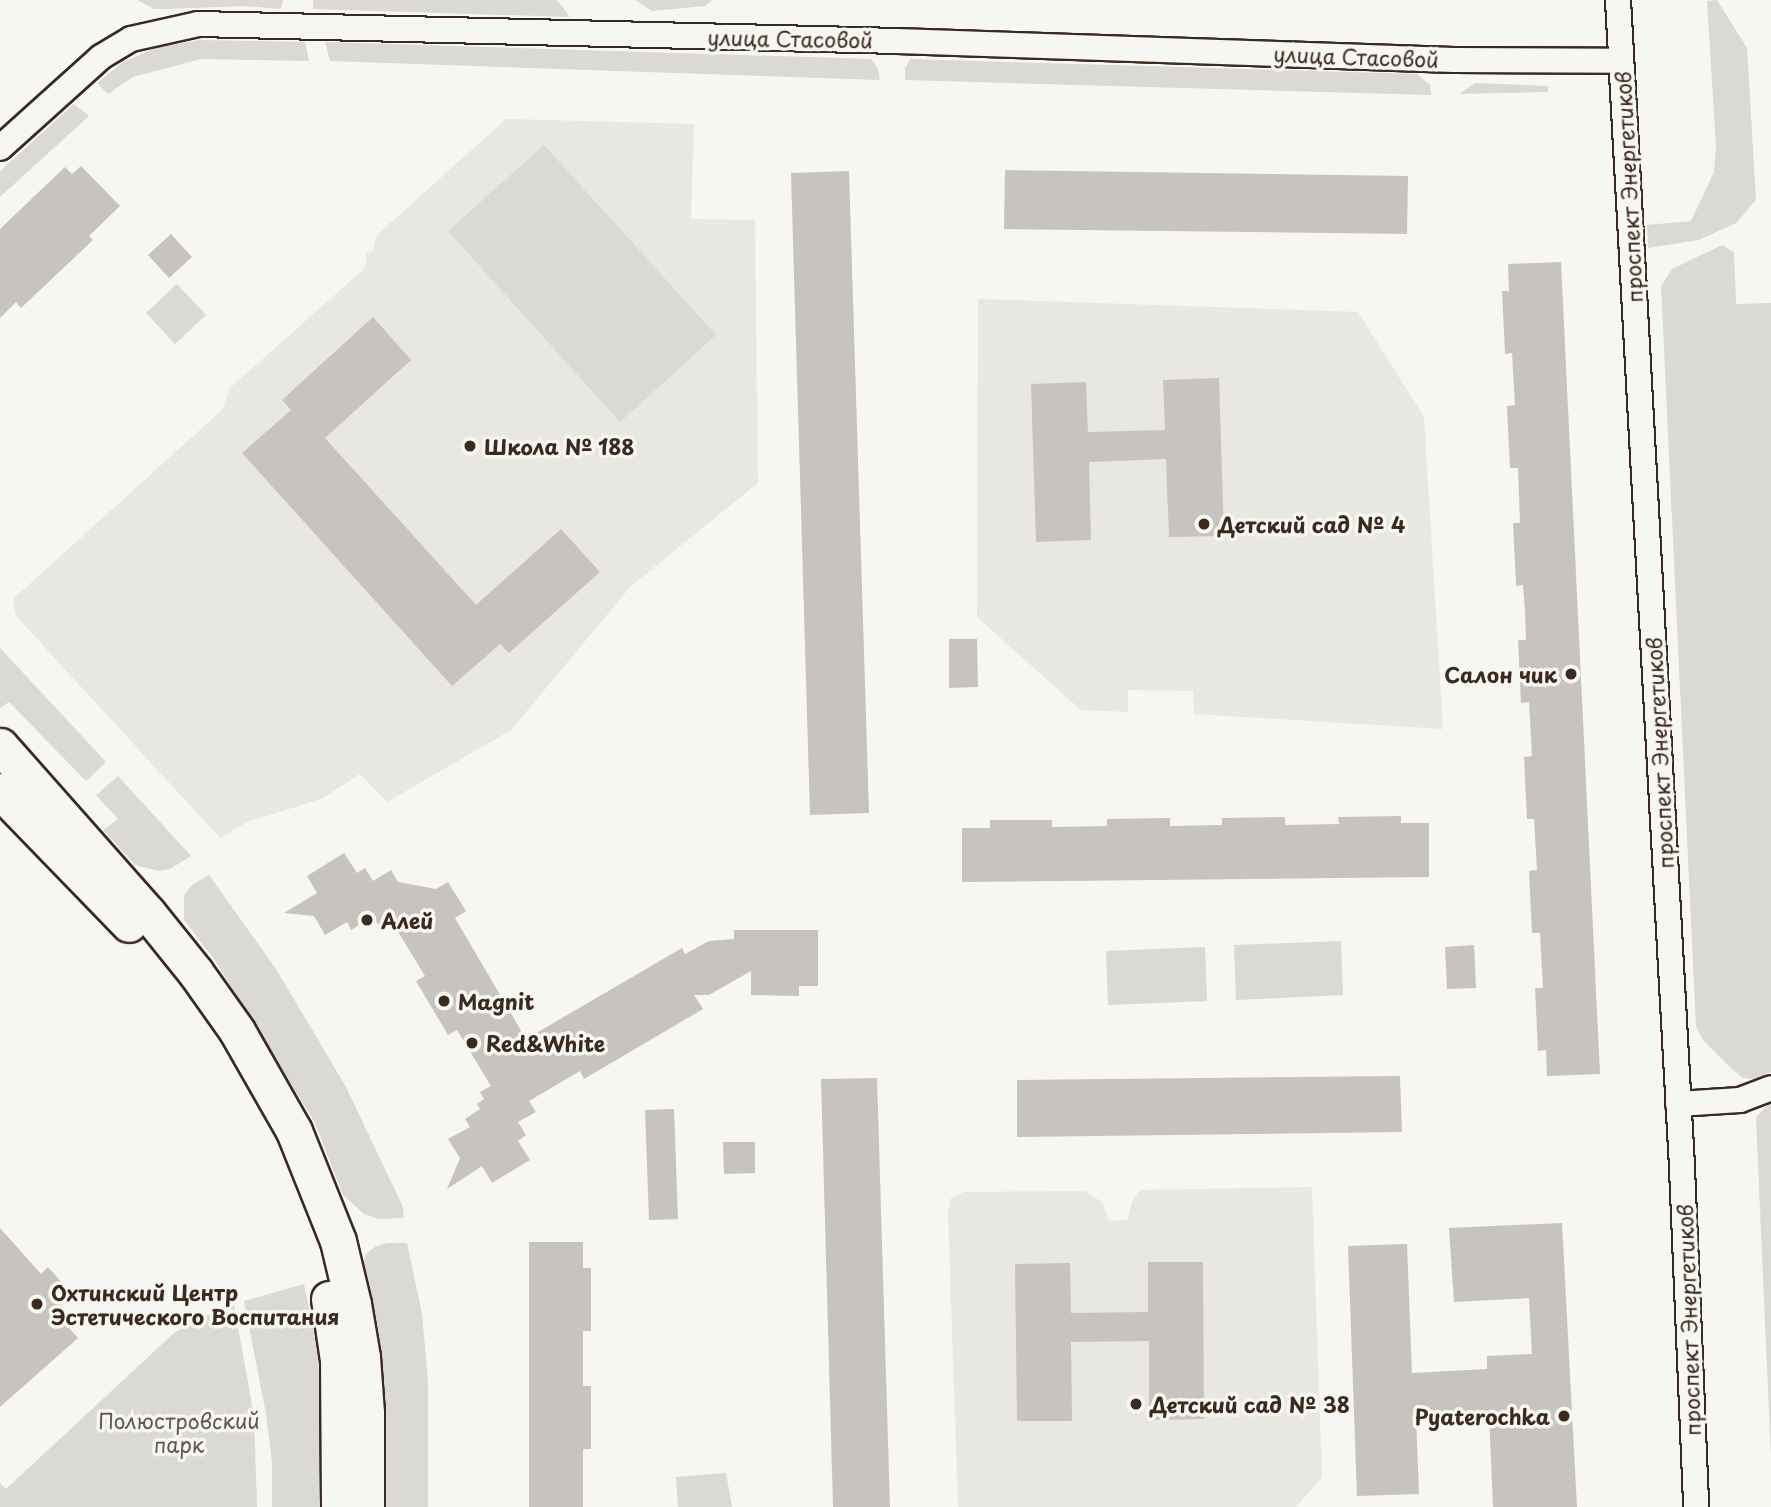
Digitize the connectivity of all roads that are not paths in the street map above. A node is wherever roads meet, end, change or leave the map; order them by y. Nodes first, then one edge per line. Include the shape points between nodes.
1 (1618, 0) edge
2 (1621, 61) junction
3 (0, 148) edge
4 (0, 746) edge
5 (0, 790) edge
6 (1771, 1088) edge
7 (1678, 1104) junction
8 (339, 1507) edge
9 (366, 1507) edge
10 (1696, 1507) edge

1 - 2 street, проспект Энергетиков
2 - 3 street, улица Стасовой via 198,24 131,39 102,57
2 - 7 street, проспект Энергетиков
4 - 9 street via 196,973 237,1031 294,1131 338,1241 354,1304 362,1357
5 - 8 street via 180,984 220,1042 275,1139 296,1186 331,1309 338,1360
6 - 7 street via 1740,1100
7 - 10 street, проспект Энергетиков

